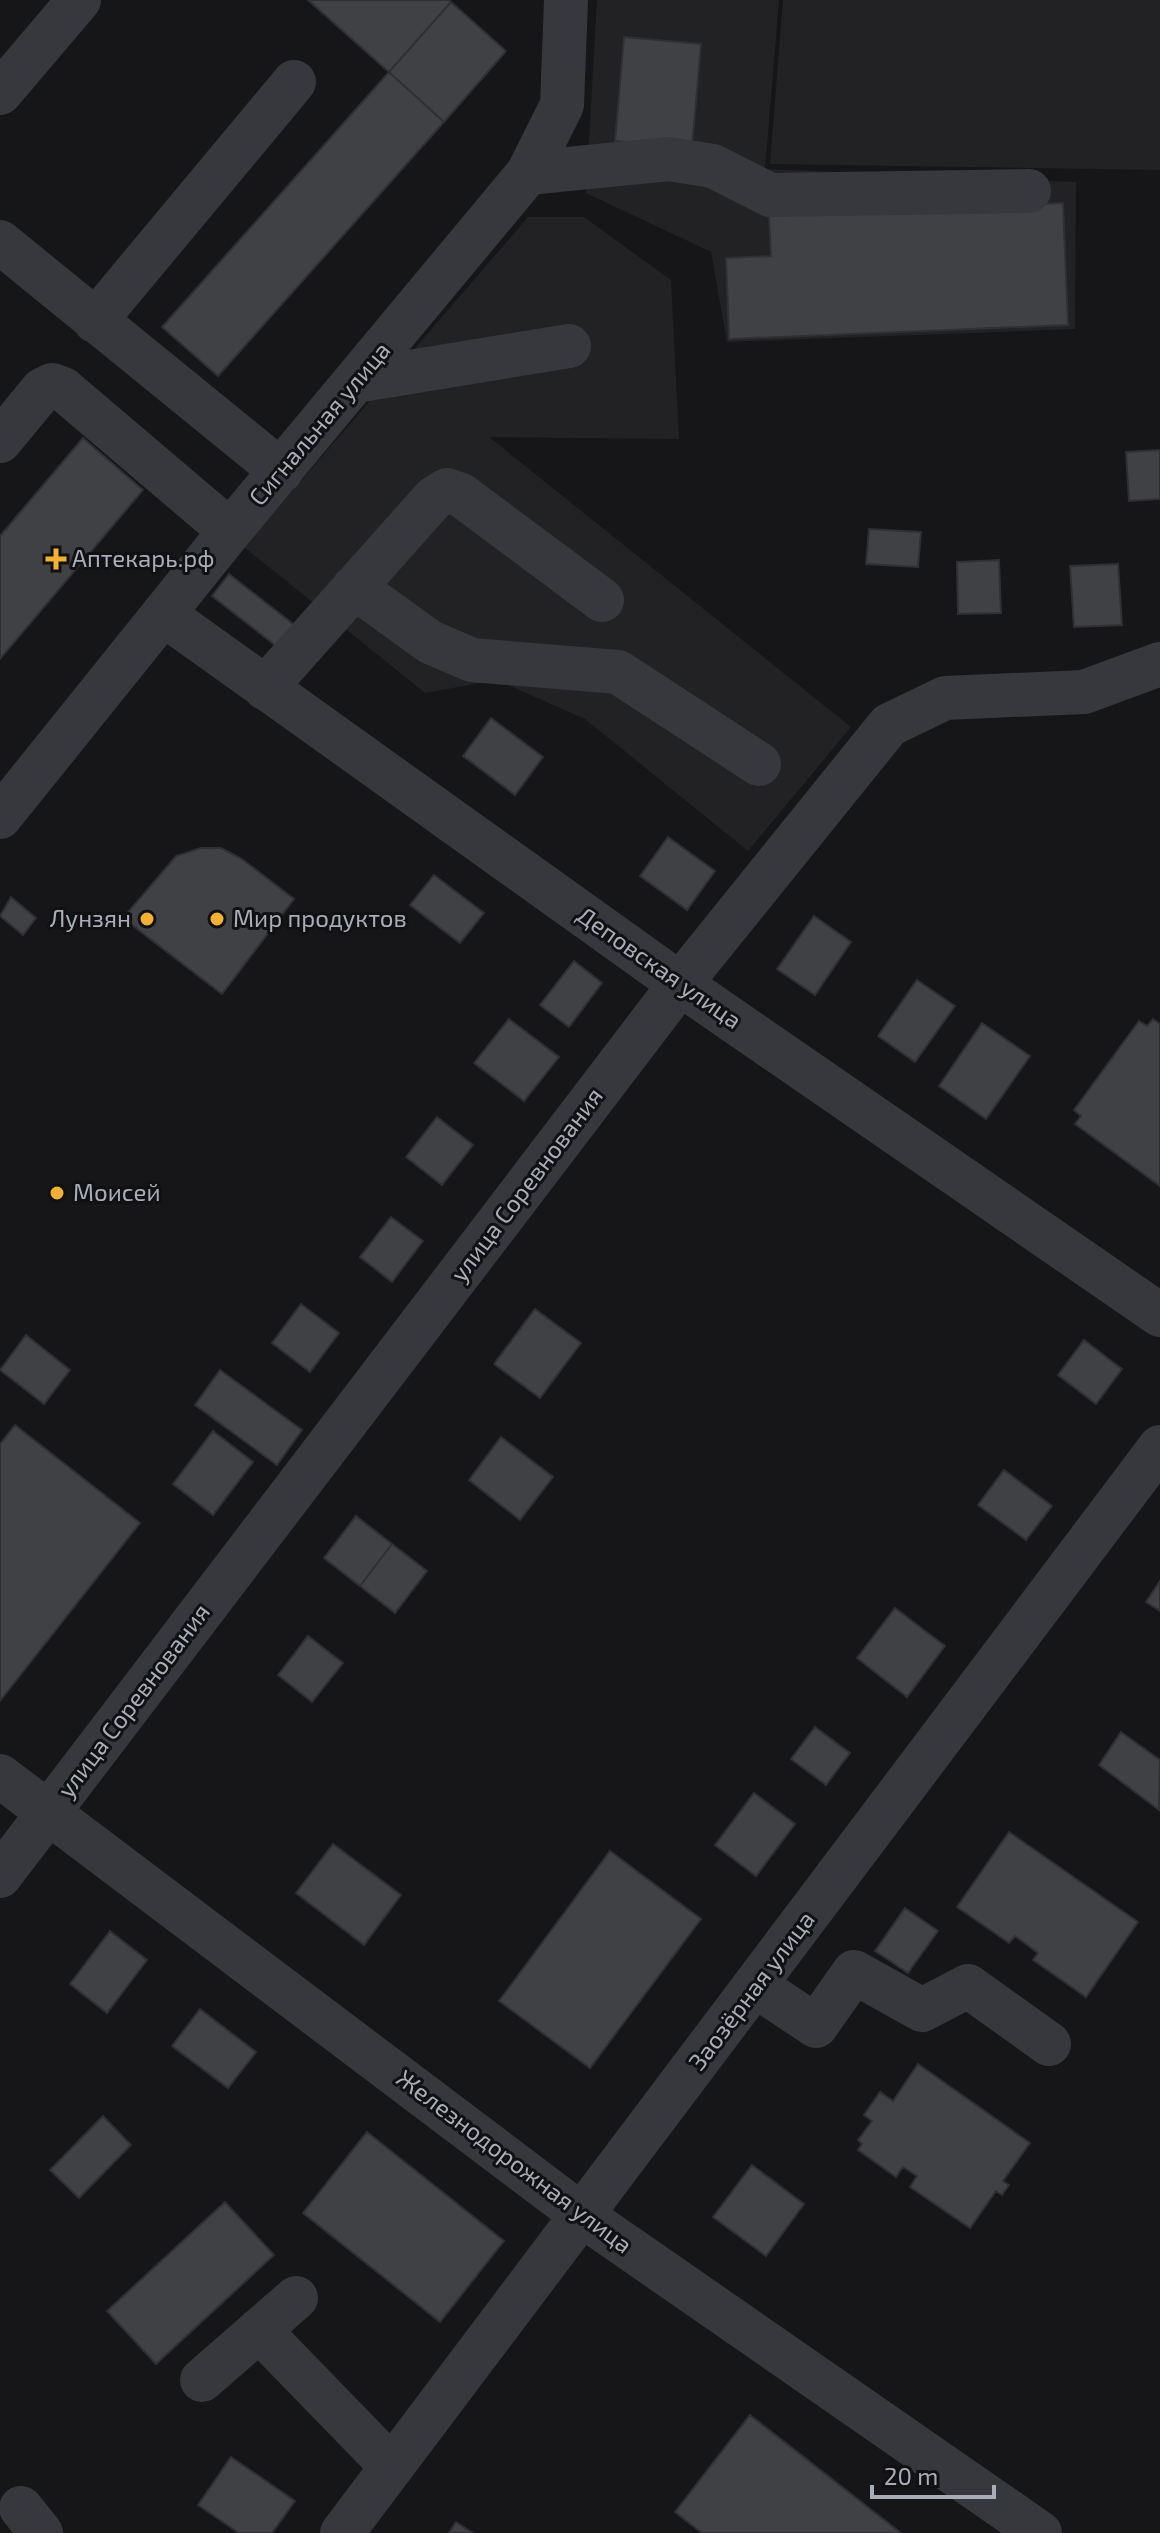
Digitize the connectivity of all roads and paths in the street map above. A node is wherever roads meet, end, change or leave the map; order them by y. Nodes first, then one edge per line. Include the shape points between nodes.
1 (79, 0) edge
2 (566, 0) edge
3 (294, 82) dead end
4 (0, 93) edge
5 (528, 173) junction
6 (1029, 191) dead end
7 (0, 242) edge
8 (95, 321) junction
9 (569, 346) dead end
10 (355, 381) junction
11 (0, 441) edge
12 (281, 471) junction
13 (230, 531) junction
14 (354, 587) junction
15 (602, 600) dead end
16 (163, 614) junction
17 (1160, 664) edge
18 (265, 688) junction
19 (759, 764) dead end
20 (0, 817) edge
21 (680, 984) junction
22 (1160, 1315) edge
23 (1160, 1447) edge
24 (0, 1776) edge
25 (48, 1813) junction
26 (0, 1876) edge
27 (756, 1986) junction
28 (1049, 2044) dead end
29 (583, 2216) junction
30 (296, 2298) dead end
31 (259, 2330) junction
32 (202, 2380) dead end
33 (392, 2467) junction
34 (342, 2533) edge
35 (1040, 2533) edge

1 - 4 street
2 - 5 street, Сигнальная улица via 562,105
3 - 8 street
5 - 6 street via 669,159 713,166 770,195
5 - 10 street, Сигнальная улица
7 - 8 street
8 - 12 street
9 - 10 street
10 - 12 street, Сигнальная улица
11 - 13 street via 42,390 52,385 63,389
12 - 13 street, Сигнальная улица
13 - 16 street, Сигнальная улица
14 - 15 street via 447,490 461,495
14 - 18 street
14 - 19 street via 452,655 618,672
16 - 18 street, Деповская улица
16 - 20 street, Сигнальная улица
17 - 21 street, улица Соревнования via 1084,692 945,698 889,725
18 - 21 street, Деповская улица
21 - 22 street, Деповская улица
21 - 25 street, улица Соревнования
23 - 27 street, Заозёрная улица
24 - 25 street, Железнодорожная улица
25 - 26 street, улица Соревнования
25 - 29 street, Железнодорожная улица
27 - 28 street via 816,2026 854,1972 922,2010 968,1986
27 - 29 street, Заозёрная улица
29 - 33 street, Заозёрная улица
29 - 35 street, Железнодорожная улица
30 - 31 street
31 - 32 street
31 - 33 street
33 - 34 street, Заозёрная улица

